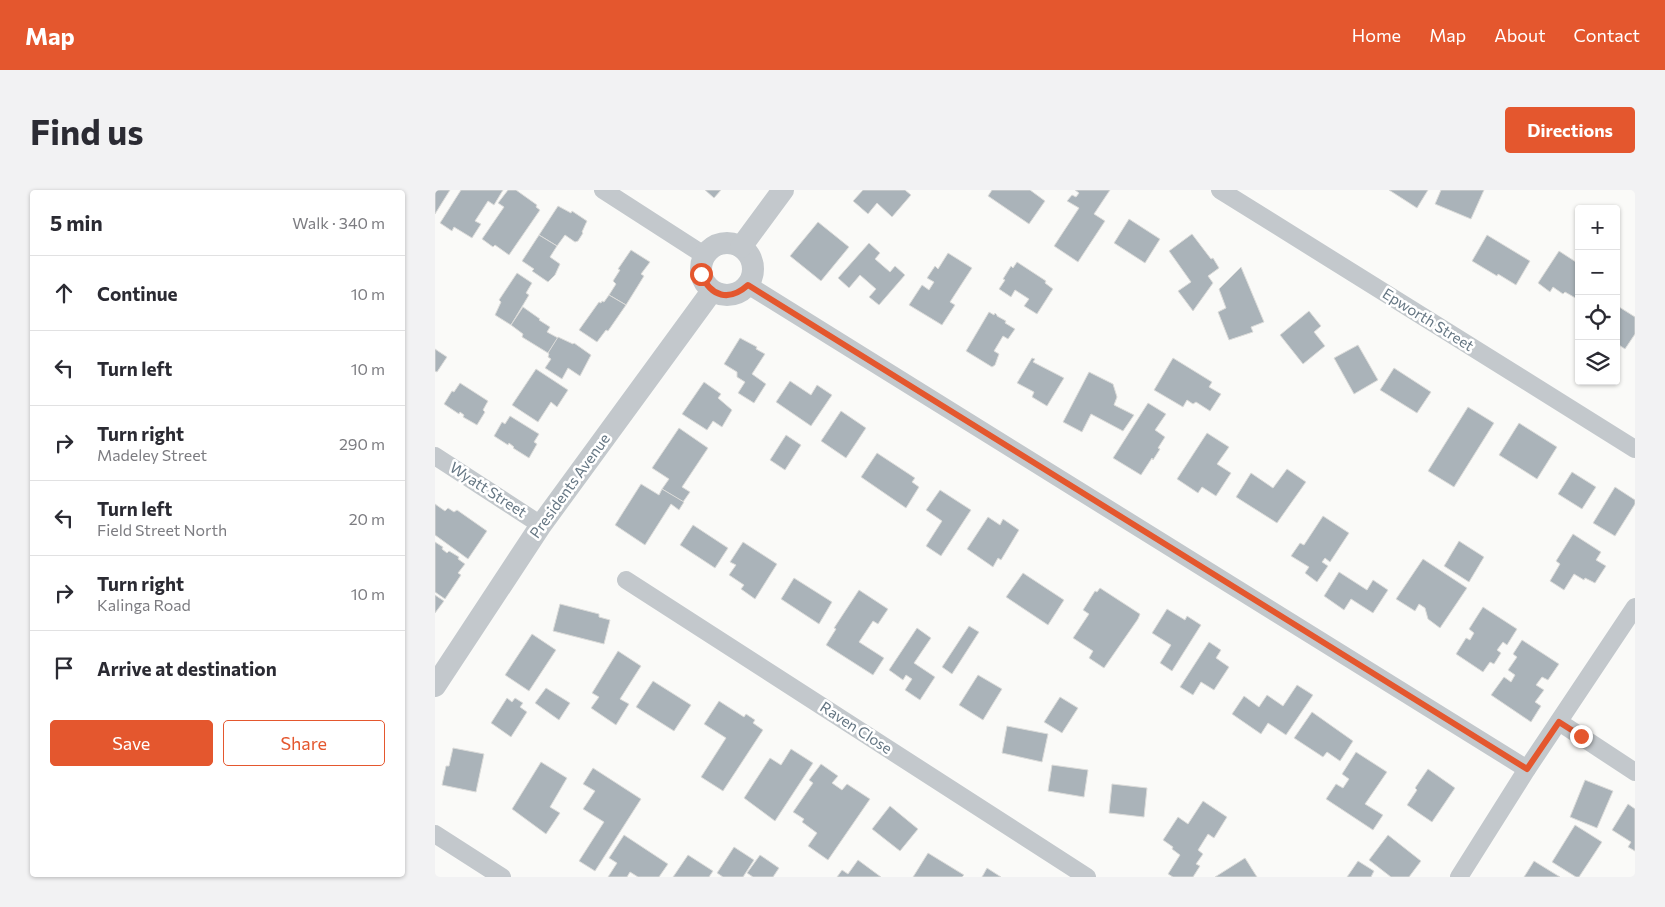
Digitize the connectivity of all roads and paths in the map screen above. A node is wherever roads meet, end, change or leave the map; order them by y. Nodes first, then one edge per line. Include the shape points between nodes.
1 (603, 190) edge
2 (783, 190) edge
3 (1220, 190) edge
4 (741, 247) junction
5 (705, 255) junction
6 (748, 285) junction
7 (712, 291) junction
8 (1635, 450) edge
9 (435, 456) edge
10 (541, 525) junction
11 (626, 580) dead end
12 (1635, 607) edge
13 (435, 686) edge
14 (1559, 722) junction
15 (1527, 769) junction
16 (1635, 772) edge
17 (435, 834) edge
18 (502, 877) edge
19 (1087, 877) edge
20 (1459, 877) edge

1 - 5 street
2 - 4 street
3 - 8 street, Epworth Street
4 - 5 street via 721,243
4 - 6 street via 753,264 753,275
5 - 7 street via 701,274
6 - 7 street via 731,295
6 - 15 street
7 - 10 street, Presidents Avenue
9 - 10 street, Wyatt Street
10 - 13 street, Presidents Avenue
11 - 19 street, Raven Close
12 - 14 street
14 - 15 street
14 - 16 street
15 - 20 street
17 - 18 street

